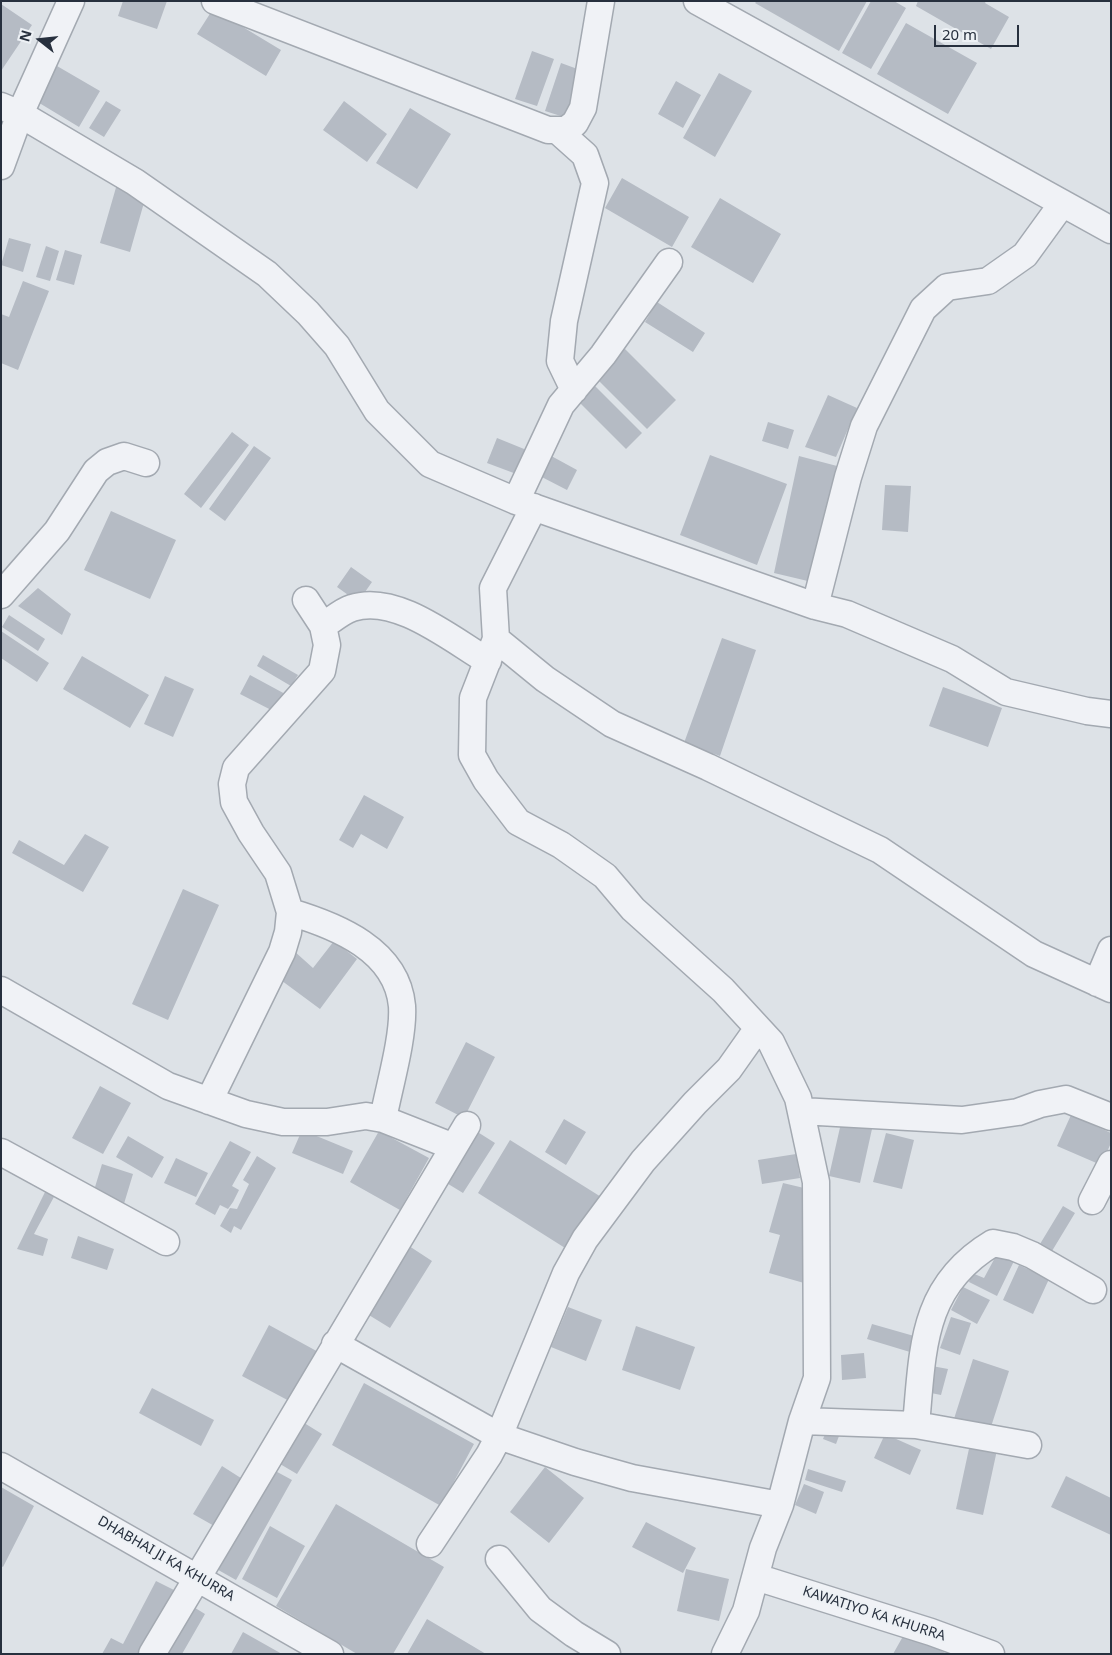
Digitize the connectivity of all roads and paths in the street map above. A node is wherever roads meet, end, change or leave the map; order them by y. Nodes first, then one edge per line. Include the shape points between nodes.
1 (71, 1) edge
2 (215, 1) edge
3 (601, 1) edge
4 (701, 2) edge
5 (10, 110) edge
6 (557, 130) junction
7 (1, 166) edge
8 (1062, 204) junction
9 (1111, 230) edge
10 (669, 262) dead end
11 (574, 390) junction
12 (146, 463) dead end
13 (525, 504) junction
14 (1, 595) edge
15 (306, 600) dead end
16 (815, 606) junction
17 (323, 626) junction
18 (492, 650) junction
19 (1111, 714) edge
20 (290, 912) junction
21 (1111, 950) edge
22 (1104, 986) edge
23 (1, 990) edge
24 (758, 1028) junction
25 (209, 1101) junction
26 (801, 1111) junction
27 (1111, 1117) edge
28 (383, 1119) junction
29 (467, 1125) dead end
30 (454, 1147) junction
31 (1, 1152) edge
32 (1111, 1164) edge
33 (1092, 1201) dead end
34 (166, 1242) dead end
35 (1093, 1290) dead end
36 (335, 1344) junction
37 (802, 1422) junction
38 (916, 1425) junction
39 (499, 1436) junction
40 (1028, 1445) dead end
41 (1, 1466) edge
42 (780, 1505) junction
43 (430, 1544) dead end
44 (499, 1559) dead end
45 (197, 1576) junction
46 (756, 1577) junction
47 (727, 1651) edge
48 (152, 1654) edge
49 (330, 1654) edge
50 (606, 1654) edge
51 (991, 1654) edge

1 - 5 street
2 - 6 street via 548,130
3 - 6 street via 583,108 575,123 566,130
4 - 8 street
5 - 7 street
5 - 13 street via 135,182 266,274 308,313 337,346 377,411 430,464
6 - 11 street via 585,155 595,183 564,321 560,361
8 - 9 street
8 - 16 street via 1025,255 988,281 947,287 923,309 864,426
10 - 11 street
11 - 13 street via 561,405
12 - 14 street via 124,456 107,462 96,471 57,531
13 - 16 street
13 - 18 street via 493,588
15 - 17 street
16 - 19 street via 847,614 952,659 1006,692
17 - 18 street via 351,608 366,604 390,606
17 - 20 street via 327,645 322,671 236,768 232,784 234,802 278,873
18 - 22 street via 545,679 612,724 880,850 1034,954
18 - 24 street via 474,698 472,755 486,780 518,822 605,876 632,909 723,990
20 - 25 street via 282,952
20 - 28 street via 322,921 354,936 396,979 402,1007
21 - 22 street
23 - 25 street via 168,1086
24 - 26 street via 771,1042
24 - 39 street via 729,1069 643,1161 585,1239 566,1273
25 - 28 street via 283,1122 327,1122 366,1116
26 - 27 street via 962,1120 1018,1112 1066,1099
26 - 37 street via 816,1182 817,1378
28 - 30 street
29 - 30 street
30 - 36 street
31 - 34 street
32 - 33 street
35 - 38 street via 1013,1247 993,1242 971,1256 951,1278 931,1319 922,1354
36 - 39 street
36 - 45 street
37 - 38 street
37 - 42 street
38 - 40 street
39 - 42 street via 632,1478
39 - 43 street
41 - 45 street, DHABHAI JI KA KHURRA
42 - 46 street
44 - 50 street via 540,1609
45 - 48 street
45 - 49 street, DHABHAI JI KA KHURRA
46 - 47 street via 746,1611
46 - 51 street, KAWATIYO KA KHURRA

